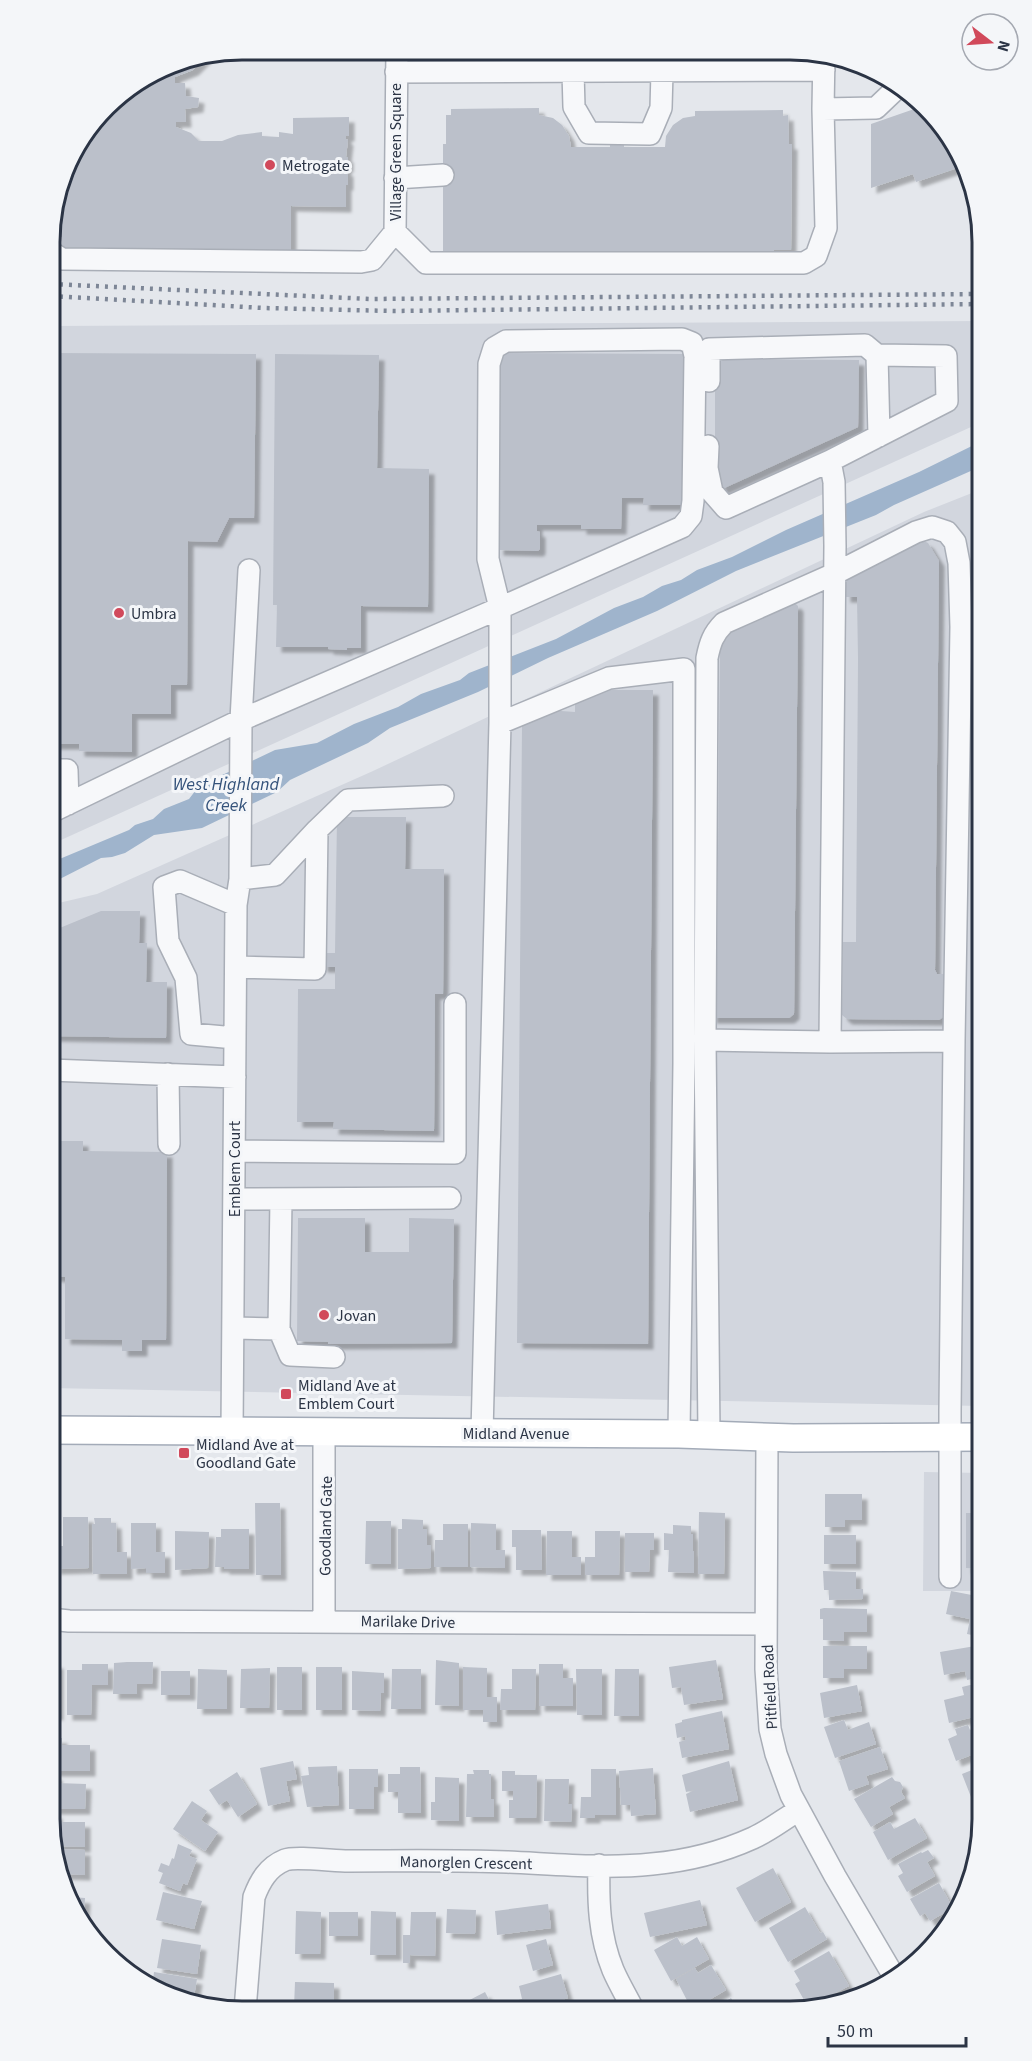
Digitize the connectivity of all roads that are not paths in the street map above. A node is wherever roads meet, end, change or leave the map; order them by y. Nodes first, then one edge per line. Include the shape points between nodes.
1 (397, 60) edge
2 (816, 62) edge
3 (824, 64) edge
4 (396, 72) junction
5 (573, 72) junction
6 (662, 72) junction
7 (893, 92) edge
8 (823, 109) junction
9 (443, 176) dead end
10 (395, 178) junction
11 (395, 232) junction
12 (60, 259) edge
13 (878, 355) junction
14 (879, 436) junction
15 (832, 472) junction
16 (249, 570) dead end
17 (834, 574) junction
18 (500, 608) junction
19 (500, 715) junction
20 (241, 720) junction
21 (60, 771) edge
22 (443, 796) dead end
23 (60, 803) edge
24 (60, 808) edge
25 (317, 830) junction
26 (240, 879) junction
27 (236, 905) junction
28 (236, 968) junction
29 (455, 1005) dead end
30 (235, 1038) junction
31 (705, 1040) junction
32 (954, 1041) junction
33 (830, 1042) junction
34 (60, 1070) edge
35 (168, 1074) junction
36 (235, 1077) junction
37 (169, 1144) dead end
38 (235, 1151) junction
39 (450, 1198) dead end
40 (234, 1199) junction
41 (281, 1199) junction
42 (234, 1329) junction
43 (279, 1329) junction
44 (334, 1356) dead end
45 (60, 1430) edge
46 (324, 1431) junction
47 (232, 1432) junction
48 (482, 1433) junction
49 (679, 1434) junction
50 (709, 1434) junction
51 (951, 1436) junction
52 (767, 1437) junction
53 (972, 1437) edge
54 (950, 1577) dead end
55 (60, 1620) edge
56 (324, 1621) junction
57 (766, 1624) junction
58 (799, 1809) junction
59 (599, 1865) junction
60 (891, 1970) edge
61 (246, 2001) edge
62 (629, 2001) edge

1 - 4 street, Village Green Square
2 - 6 street, Village Green Square
3 - 8 street, Village Green Square
4 - 5 street, Village Green Square
4 - 10 street, Village Green Square
5 - 6 street, Village Green Square
5 - 6 street via 574,106 589,140 649,140 661,108
7 - 8 street via 876,108
8 - 11 street, Village Green Square via 826,228 816,256 804,263 426,263
9 - 10 street
10 - 11 street, Village Green Square
11 - 12 street via 372,260 361,262
13 - 14 street
13 - 14 street via 946,356 947,401
13 - 15 street via 866,345 709,350 707,468 712,492 726,508
14 - 15 street
15 - 17 street
16 - 20 street, Emblem Court
17 - 31 street via 724,623 710,644
17 - 32 street via 932,527 947,532 955,542 961,627
17 - 33 street
18 - 18 street via 488,559 489,364 494,348 506,341 682,339 692,343 695,356 691,516 682,527
18 - 19 street
18 - 20 street
19 - 48 street
19 - 49 street via 609,678 684,669
20 - 24 street
20 - 26 street, Emblem Court
21 - 23 street via 67,771
22 - 25 street via 348,800
25 - 26 street via 275,875
25 - 28 street via 315,969
26 - 27 street, Emblem Court
27 - 28 street, Emblem Court
27 - 30 street via 180,881 164,887 168,941 186,978 191,1034
28 - 30 street, Emblem Court
29 - 38 street via 455,1153
30 - 36 street, Emblem Court
31 - 33 street
31 - 50 street
32 - 33 street
32 - 51 street
34 - 35 street
35 - 36 street
35 - 37 street
36 - 38 street, Emblem Court
38 - 40 street, Emblem Court
39 - 41 street
40 - 41 street
40 - 42 street, Emblem Court
41 - 43 street
42 - 43 street
42 - 47 street, Emblem Court
43 - 44 street via 290,1356
45 - 47 main road, Midland Avenue
46 - 47 main road, Midland Avenue
46 - 48 main road, Midland Avenue
46 - 56 street, Goodland Gate
48 - 49 main road, Midland Avenue
49 - 50 main road, Midland Avenue
50 - 52 main road, Midland Avenue
51 - 52 main road, Midland Avenue
51 - 53 main road, Midland Avenue
51 - 54 street
52 - 57 street, Pitfield Road
55 - 56 street, Marilake Drive
56 - 57 street, Marilake Drive
57 - 58 street, Pitfield Road via 770,1729
58 - 59 street, Manorglen Crescent via 754,1838 696,1856 652,1864
58 - 60 street, Pitfield Road
59 - 61 street, Manorglen Crescent via 287,1859 265,1875 254,1897
59 - 62 street via 601,1926 614,1970

